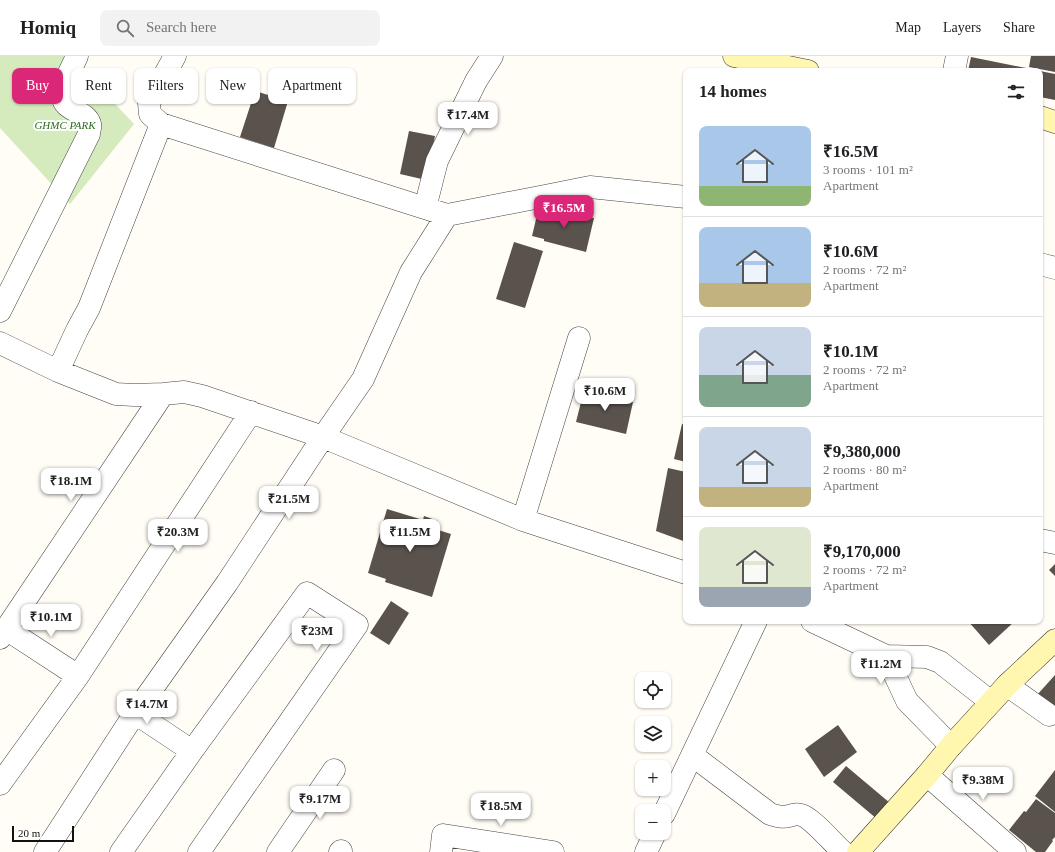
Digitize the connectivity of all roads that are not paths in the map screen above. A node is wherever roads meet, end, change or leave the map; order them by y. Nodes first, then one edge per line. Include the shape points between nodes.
1 (78, 56) edge
2 (176, 56) edge
3 (492, 56) edge
4 (734, 56) edge
5 (957, 56) edge
6 (793, 68) edge
7 (955, 68) edge
8 (1043, 118) edge
9 (1055, 122) edge
10 (161, 124) junction
11 (683, 197) edge
12 (425, 208) junction
13 (447, 215) junction
14 (1043, 265) edge
15 (1055, 268) edge
16 (0, 311) edge
17 (579, 338) dead end
18 (0, 342) edge
19 (58, 371) junction
20 (163, 394) junction
21 (251, 412) junction
22 (323, 437) junction
23 (523, 520) junction
24 (1043, 541) edge
25 (1055, 544) edge
26 (683, 572) edge
27 (755, 624) edge
28 (818, 624) edge
29 (3, 633) edge
30 (1055, 640) edge
31 (886, 656) junction
32 (78, 676) junction
33 (1007, 685) junction
34 (991, 702) junction
35 (135, 713) junction
36 (1049, 714) dead end
37 (951, 746) junction
38 (192, 751) junction
39 (692, 756) junction
40 (334, 770) dead end
41 (928, 776) junction
42 (0, 784) edge
43 (669, 804) edge
44 (652, 840) edge
45 (45, 852) edge
46 (121, 852) edge
47 (200, 852) edge
48 (278, 852) edge
49 (441, 852) edge
50 (553, 852) edge
51 (646, 852) edge
52 (843, 852) edge
53 (858, 852) edge
54 (1015, 852) edge

1 - 16 street via 67,78 63,99 67,106 85,116 90,125 89,134
2 - 10 street via 148,103 150,114
3 - 12 street via 476,81 437,161
4 - 6 main road
5 - 7 street
8 - 9 main road
10 - 12 street
10 - 19 street via 89,308
11 - 13 street via 590,186
12 - 13 street
13 - 22 street via 411,272 363,379
14 - 15 street
17 - 23 street
18 - 19 street
19 - 20 street via 116,394
20 - 21 street via 184,392
20 - 29 street
21 - 22 street
21 - 32 street
22 - 23 street
22 - 35 street via 227,583
23 - 26 street
24 - 25 street
27 - 39 street
28 - 31 street
29 - 32 street
30 - 33 main road
31 - 34 street via 926,657 940,662
31 - 37 street via 907,701
32 - 42 street
33 - 34 main road
33 - 36 street
34 - 37 main road
35 - 38 street
35 - 45 street
37 - 41 main road
38 - 46 street
38 - 47 street via 307,593 357,625
39 - 43 street
39 - 52 street via 770,814 778,817 802,815
40 - 48 street
41 - 53 main road
41 - 54 street
44 - 51 street
49 - 50 street via 443,835

